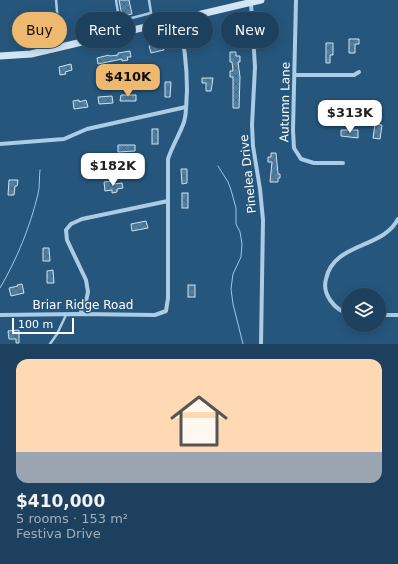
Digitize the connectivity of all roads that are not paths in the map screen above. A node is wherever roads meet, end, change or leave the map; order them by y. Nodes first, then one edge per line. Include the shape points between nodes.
1 (56, 0) edge
2 (116, 0) edge
3 (149, 0) edge
4 (261, 0) edge
5 (296, 0) edge
6 (252, 3) junction
7 (57, 12) edge
8 (118, 12) edge
9 (151, 12) edge
10 (213, 12) edge
11 (56, 48) edge
12 (185, 48) edge
13 (0, 56) edge
14 (359, 72) dead end
15 (295, 75) junction
16 (186, 107) junction
17 (0, 144) edge
18 (343, 163) dead end
19 (168, 201) junction
20 (398, 219) edge
21 (391, 230) junction
22 (398, 230) edge
23 (342, 312) edge
24 (80, 314) junction
25 (0, 315) edge
26 (66, 315) junction
27 (386, 315) edge
28 (398, 315) edge
29 (50, 344) edge
30 (261, 344) edge

1 - 7 lane
2 - 8 lane
3 - 9 lane
4 - 6 street
5 - 15 street, Autumn Lane
6 - 10 street
6 - 30 street, Pinelea Drive via 255,67 253,146 263,220
11 - 13 street via 31,54
12 - 16 street
14 - 15 street via 354,75
15 - 18 street, Autumn Lane via 294,148 301,159 314,163
16 - 17 street via 87,129 64,139
16 - 19 street via 183,122 168,159
19 - 24 street, Briar Ridge Road via 166,310 156,315
19 - 24 street via 82,219 71,224 66,230 67,240 86,280 88,292
20 - 21 street
21 - 22 street
21 - 23 street via 334,261 324,285 328,297
24 - 26 street, Briar Ridge Road
25 - 26 street, Briar Ridge Road
26 - 29 lane
27 - 28 street

